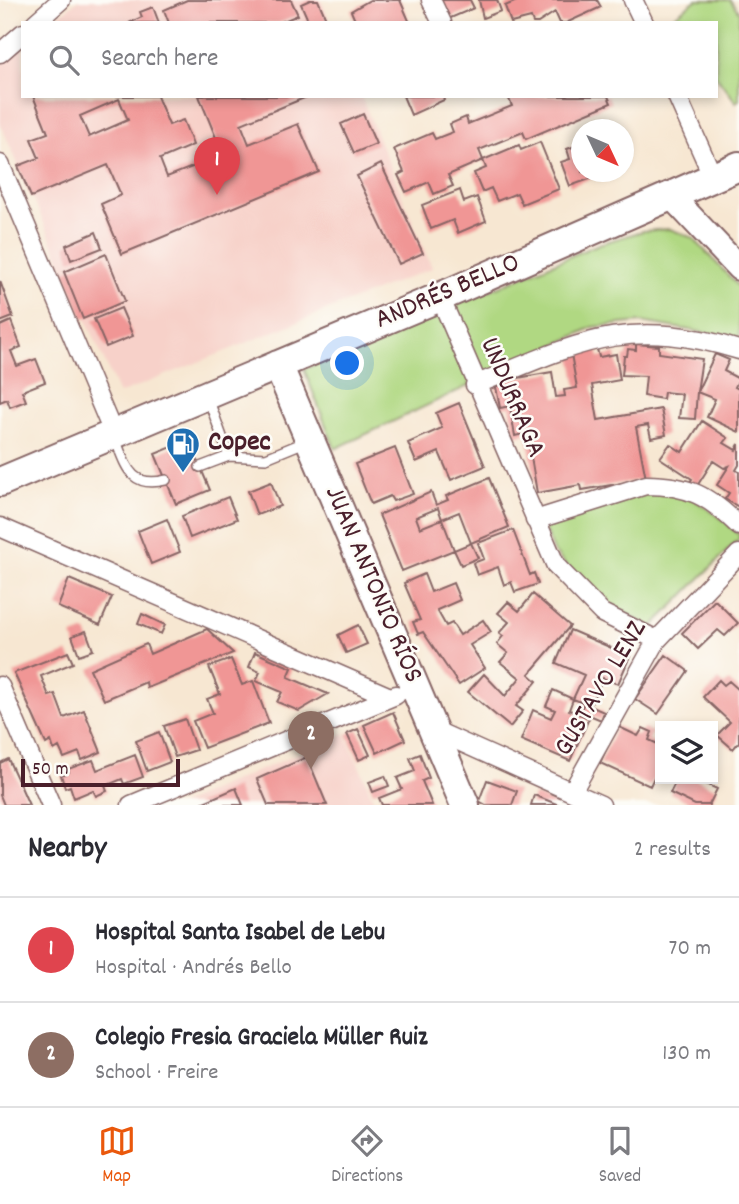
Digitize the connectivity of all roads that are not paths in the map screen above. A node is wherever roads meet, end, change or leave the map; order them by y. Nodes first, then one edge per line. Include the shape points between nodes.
1 (61, 0) edge
2 (431, 0) edge
3 (633, 0) edge
4 (37, 21) edge
5 (441, 21) edge
6 (642, 21) edge
7 (21, 35) edge
8 (0, 53) edge
9 (678, 98) edge
10 (0, 164) edge
11 (726, 171) edge
12 (671, 195) junction
13 (739, 268) edge
14 (440, 297) junction
15 (739, 350) edge
16 (278, 365) junction
17 (475, 385) junction
18 (207, 396) junction
19 (114, 435) junction
20 (310, 440) junction
21 (229, 456) junction
22 (200, 467) dead end
23 (166, 480) dead end
24 (0, 482) edge
25 (535, 520) junction
26 (739, 526) edge
27 (0, 527) edge
28 (739, 554) edge
29 (657, 640) junction
30 (0, 686) edge
31 (403, 692) junction
32 (434, 730) junction
33 (572, 792) junction
34 (51, 805) edge
35 (131, 805) edge
36 (466, 805) edge
37 (601, 805) edge

1 - 4 street
2 - 5 street
3 - 6 street
7 - 8 street
9 - 11 street
10 - 19 street
11 - 12 main road, ANDRÉS BELLO
12 - 13 main road
12 - 14 main road, ANDRÉS BELLO
14 - 16 main road, ANDRÉS BELLO
14 - 17 street, UNDURRAGA
15 - 17 street via 688,336 620,334 578,343
16 - 18 main road, ANDRÉS BELLO
16 - 20 main road, JUAN ANTONIO RÍOS
17 - 25 street, UNDURRAGA
18 - 19 main road, ANDRÉS BELLO
18 - 21 lane
19 - 23 lane via 139,481 148,485
19 - 24 main road, ANDRÉS BELLO
20 - 21 lane via 266,458
20 - 31 main road, JUAN ANTONIO RÍOS
21 - 22 lane
25 - 26 street via 646,485 662,485 690,489
25 - 29 street, UNDURRAGA via 556,566 572,585 601,613
27 - 31 street
28 - 29 street, GUSTAVO LENZ
29 - 33 street, GUSTAVO LENZ
30 - 34 street
31 - 32 main road, JUAN ANTONIO RÍOS
31 - 35 street
32 - 33 street
32 - 36 main road, JUAN ANTONIO RÍOS
33 - 37 street

